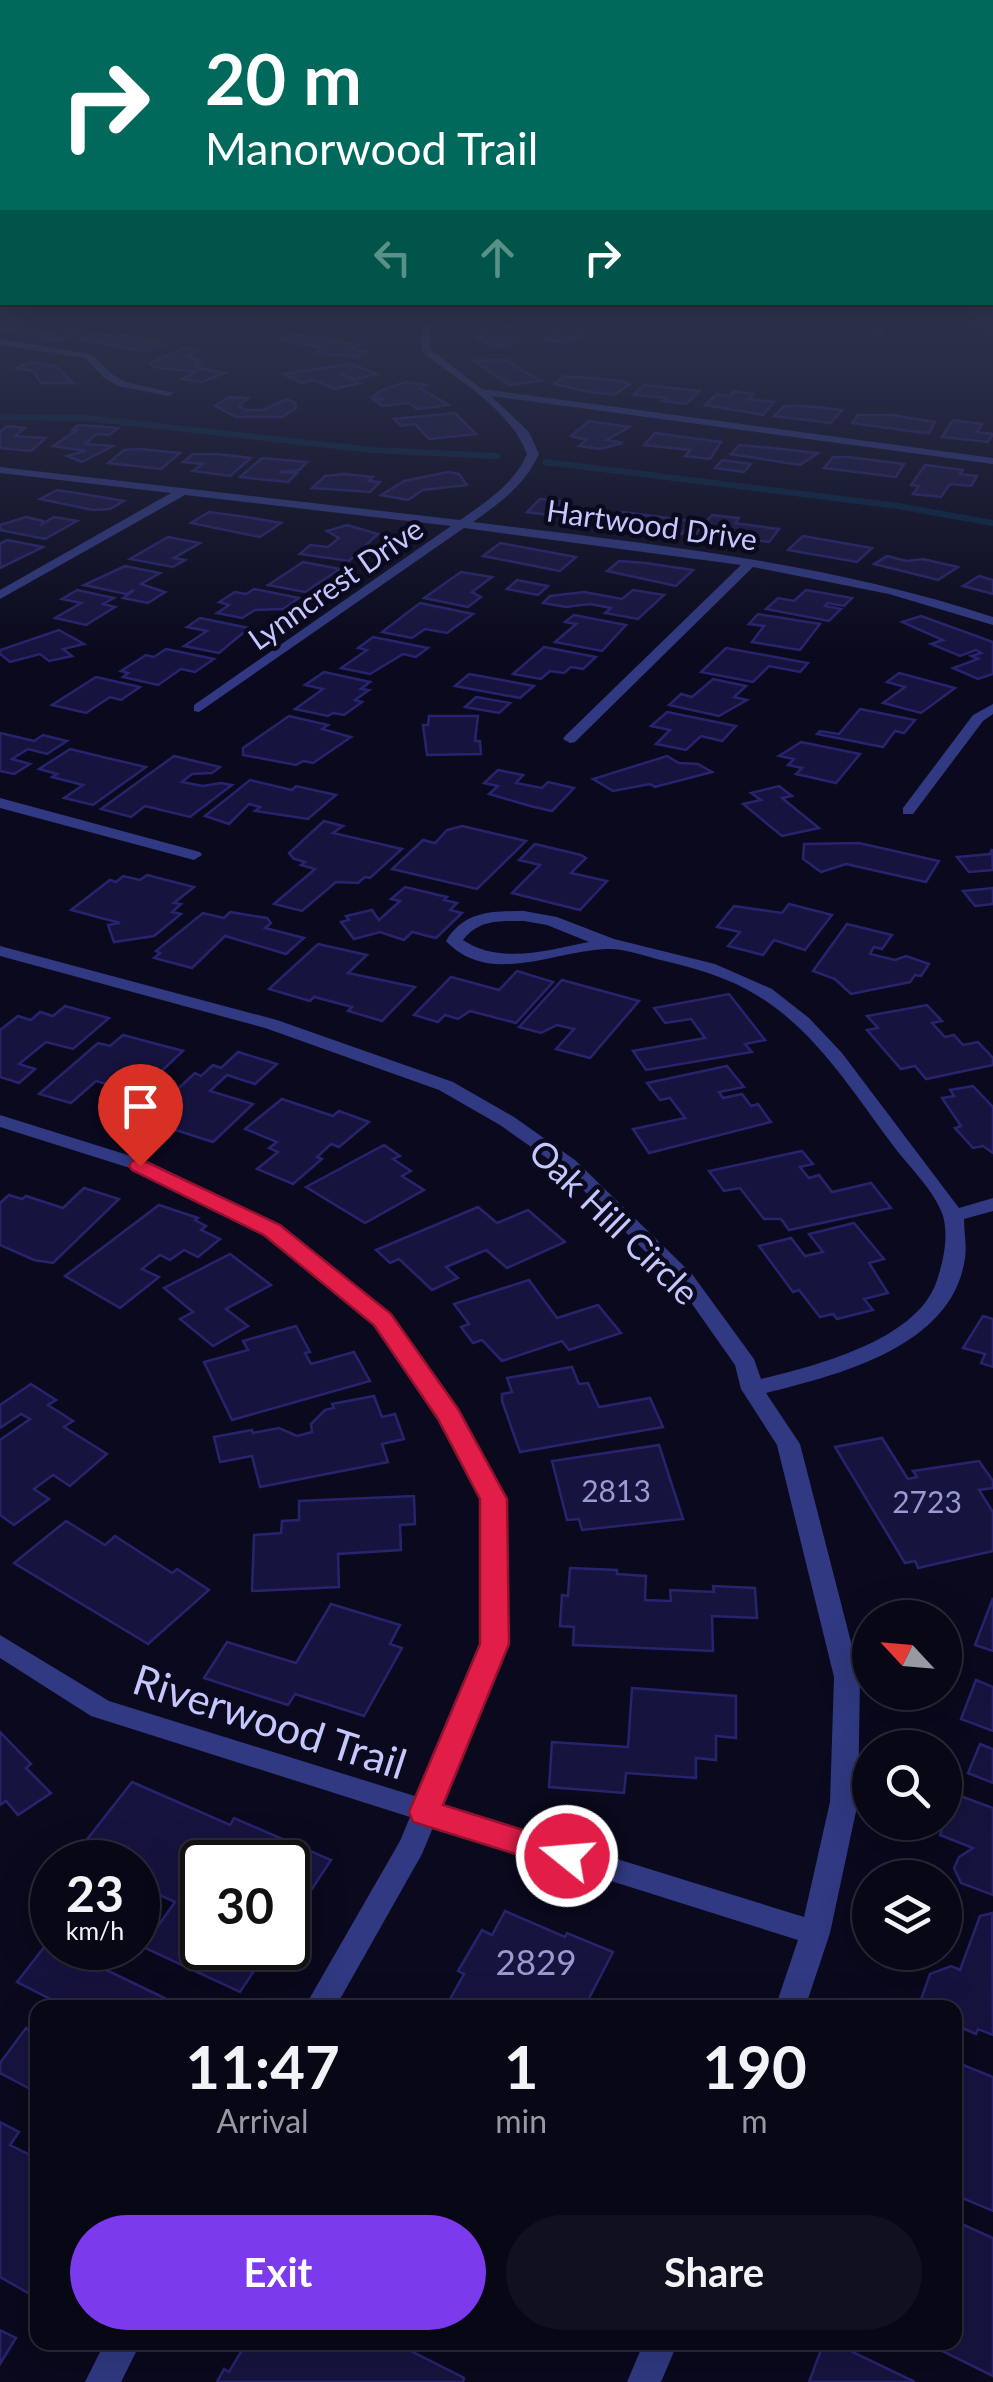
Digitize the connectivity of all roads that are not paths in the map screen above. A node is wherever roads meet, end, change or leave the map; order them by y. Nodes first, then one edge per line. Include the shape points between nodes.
1 (523, 433) edge
2 (786, 433) edge
3 (993, 461) edge
4 (0, 470) edge
5 (184, 491) junction
6 (464, 524) junction
7 (751, 562) junction
8 (0, 595) edge
9 (993, 621) edge
10 (199, 708) dead end
11 (993, 708) edge
12 (570, 739) dead end
13 (0, 803) edge
14 (908, 811) dead end
15 (194, 855) dead end
16 (608, 942) junction
17 (0, 951) edge
18 (0, 1120) edge
19 (993, 1204) edge
20 (954, 1216) junction
21 (752, 1389) junction
22 (0, 1645) edge
23 (424, 1812) junction
24 (815, 1933) junction
25 (323, 2000) edge
26 (793, 2000) edge
27 (120, 2350) edge
28 (658, 2350) edge
29 (102, 2382) edge
30 (644, 2382) edge

1 - 6 street, Lynncrest Drive via 533,454 524,474
2 - 3 street
4 - 5 street, Hartwood Drive
5 - 6 street, Hartwood Drive
5 - 8 street
6 - 7 street, Hartwood Drive
6 - 10 street, Lynncrest Drive
7 - 9 street, Hartwood Drive via 852,580
7 - 12 street
11 - 14 street via 978,718
13 - 15 street
16 - 16 street via 501,958 454,941 478,918 524,916
16 - 20 street via 727,974 768,995 858,1084
17 - 21 street, Oak Hill Circle via 271,1024 446,1086 508,1121 568,1164 686,1279 746,1364
18 - 23 street via 140,1166 272,1230 382,1319 449,1416 494,1499 494,1644
19 - 20 street
20 - 21 street via 952,1270 917,1326 884,1347
21 - 24 street, Oak Hill Circle via 788,1444 846,1677 844,1802
22 - 23 street, Riverwood Trail via 100,1708
23 - 24 street, Riverwood Trail
23 - 25 street via 412,1846
24 - 26 street, Oak Hill Circle
27 - 29 street
28 - 30 street

